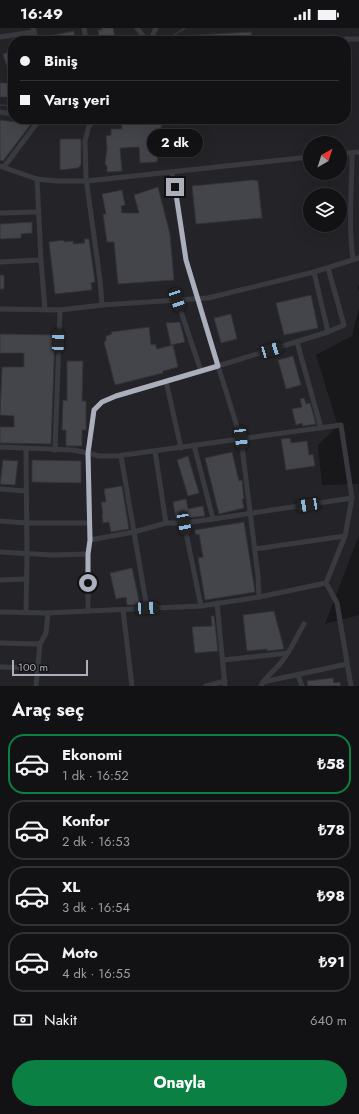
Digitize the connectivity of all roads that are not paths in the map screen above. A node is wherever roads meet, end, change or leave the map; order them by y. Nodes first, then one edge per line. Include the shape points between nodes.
1 (137, 28) edge
2 (33, 30) edge
3 (143, 36) edge
4 (0, 37) edge
5 (36, 124) edge
6 (92, 124) edge
7 (359, 152) edge
8 (347, 153) edge
9 (352, 153) junction
10 (303, 158) edge
11 (2, 166) edge
12 (172, 172) junction
13 (37, 179) junction
14 (87, 181) junction
15 (39, 212) junction
16 (0, 213) edge
17 (359, 258) edge
18 (353, 259) junction
19 (41, 260) junction
20 (0, 262) edge
21 (328, 268) junction
22 (314, 272) junction
23 (197, 298) junction
24 (177, 300) junction
25 (102, 305) junction
26 (0, 309) edge
27 (45, 310) junction
28 (60, 310) junction
29 (328, 332) junction
30 (297, 342) junction
31 (218, 366) junction
32 (202, 371) junction
33 (166, 382) junction
34 (321, 428) junction
35 (241, 438) junction
36 (194, 445) junction
37 (0, 448) edge
38 (26, 448) junction
39 (181, 448) junction
40 (55, 450) junction
41 (155, 451) junction
42 (88, 453) junction
43 (121, 456) junction
44 (0, 489) edge
45 (26, 491) junction
46 (352, 498) junction
47 (250, 514) junction
48 (213, 519) junction
49 (0, 521) edge
50 (26, 523) junction
51 (89, 523) junction
52 (166, 523) junction
53 (184, 523) junction
54 (134, 532) junction
55 (345, 536) junction
56 (90, 540) junction
57 (255, 549) junction
58 (0, 552) edge
59 (27, 554) junction
60 (88, 554) junction
61 (27, 579) junction
62 (0, 580) edge
63 (326, 583) junction
64 (259, 597) junction
65 (216, 603) junction
66 (200, 606) junction
67 (147, 608) junction
68 (123, 610) junction
69 (88, 611) junction
70 (0, 612) edge
71 (26, 612) junction
72 (48, 613) junction
73 (304, 624) dead end
74 (0, 643) edge
75 (40, 644) junction
76 (288, 653) junction
77 (223, 660) junction
78 (347, 664) junction
79 (0, 667) edge
80 (38, 668) junction
81 (298, 675) junction
82 (225, 683) edge
83 (262, 684) edge
84 (36, 686) edge
85 (132, 686) edge
86 (206, 686) edge
87 (302, 686) edge
88 (351, 686) edge

1 - 3 street
2 - 4 street
5 - 11 street
6 - 14 street via 86,141
7 - 9 street
8 - 9 street
9 - 18 street
10 - 12 street
11 - 13 street
12 - 14 street
12 - 23 street via 186,260
13 - 14 street
13 - 15 street
14 - 25 street
15 - 16 street
15 - 19 street
17 - 18 street
18 - 21 street
19 - 20 street
19 - 27 street
21 - 22 street
21 - 29 street via 344,326
22 - 23 street via 208,298
22 - 29 street
23 - 24 street
23 - 31 street
24 - 25 street
24 - 32 street
25 - 28 street
26 - 27 street
27 - 28 street
28 - 40 street
29 - 30 street
30 - 31 street
30 - 34 street
31 - 32 street
31 - 35 street
32 - 33 street
33 - 39 street
33 - 42 street via 102,402 94,410
34 - 35 street
34 - 46 street via 341,425
35 - 36 street
35 - 47 street
36 - 39 street
36 - 48 street
37 - 38 street
38 - 40 street
38 - 45 street
39 - 41 street
40 - 42 street
41 - 43 street
41 - 52 street
42 - 43 street
42 - 51 street
43 - 54 street
44 - 45 street
45 - 50 street
46 - 47 street
46 - 55 street
47 - 48 street
47 - 57 street
48 - 53 street
49 - 50 street
50 - 51 street
50 - 59 street
51 - 56 street
52 - 53 street
52 - 54 street
53 - 66 street
54 - 56 street
54 - 67 street
55 - 57 street
55 - 63 street
56 - 60 street
57 - 64 street
58 - 59 street
59 - 60 street
59 - 61 street
60 - 69 street
61 - 62 street
61 - 71 street
63 - 64 street
63 - 78 street via 337,603
64 - 65 street
65 - 66 street
65 - 77 street
66 - 67 street
67 - 68 street
68 - 69 street
68 - 85 street
69 - 72 street
70 - 71 street
71 - 72 street
72 - 75 street via 46,633
73 - 76 street
74 - 75 street
75 - 80 street
76 - 77 street
76 - 83 street
77 - 82 street
78 - 81 street
78 - 88 street
79 - 80 street
80 - 84 street
81 - 83 street
81 - 87 street
82 - 86 street

